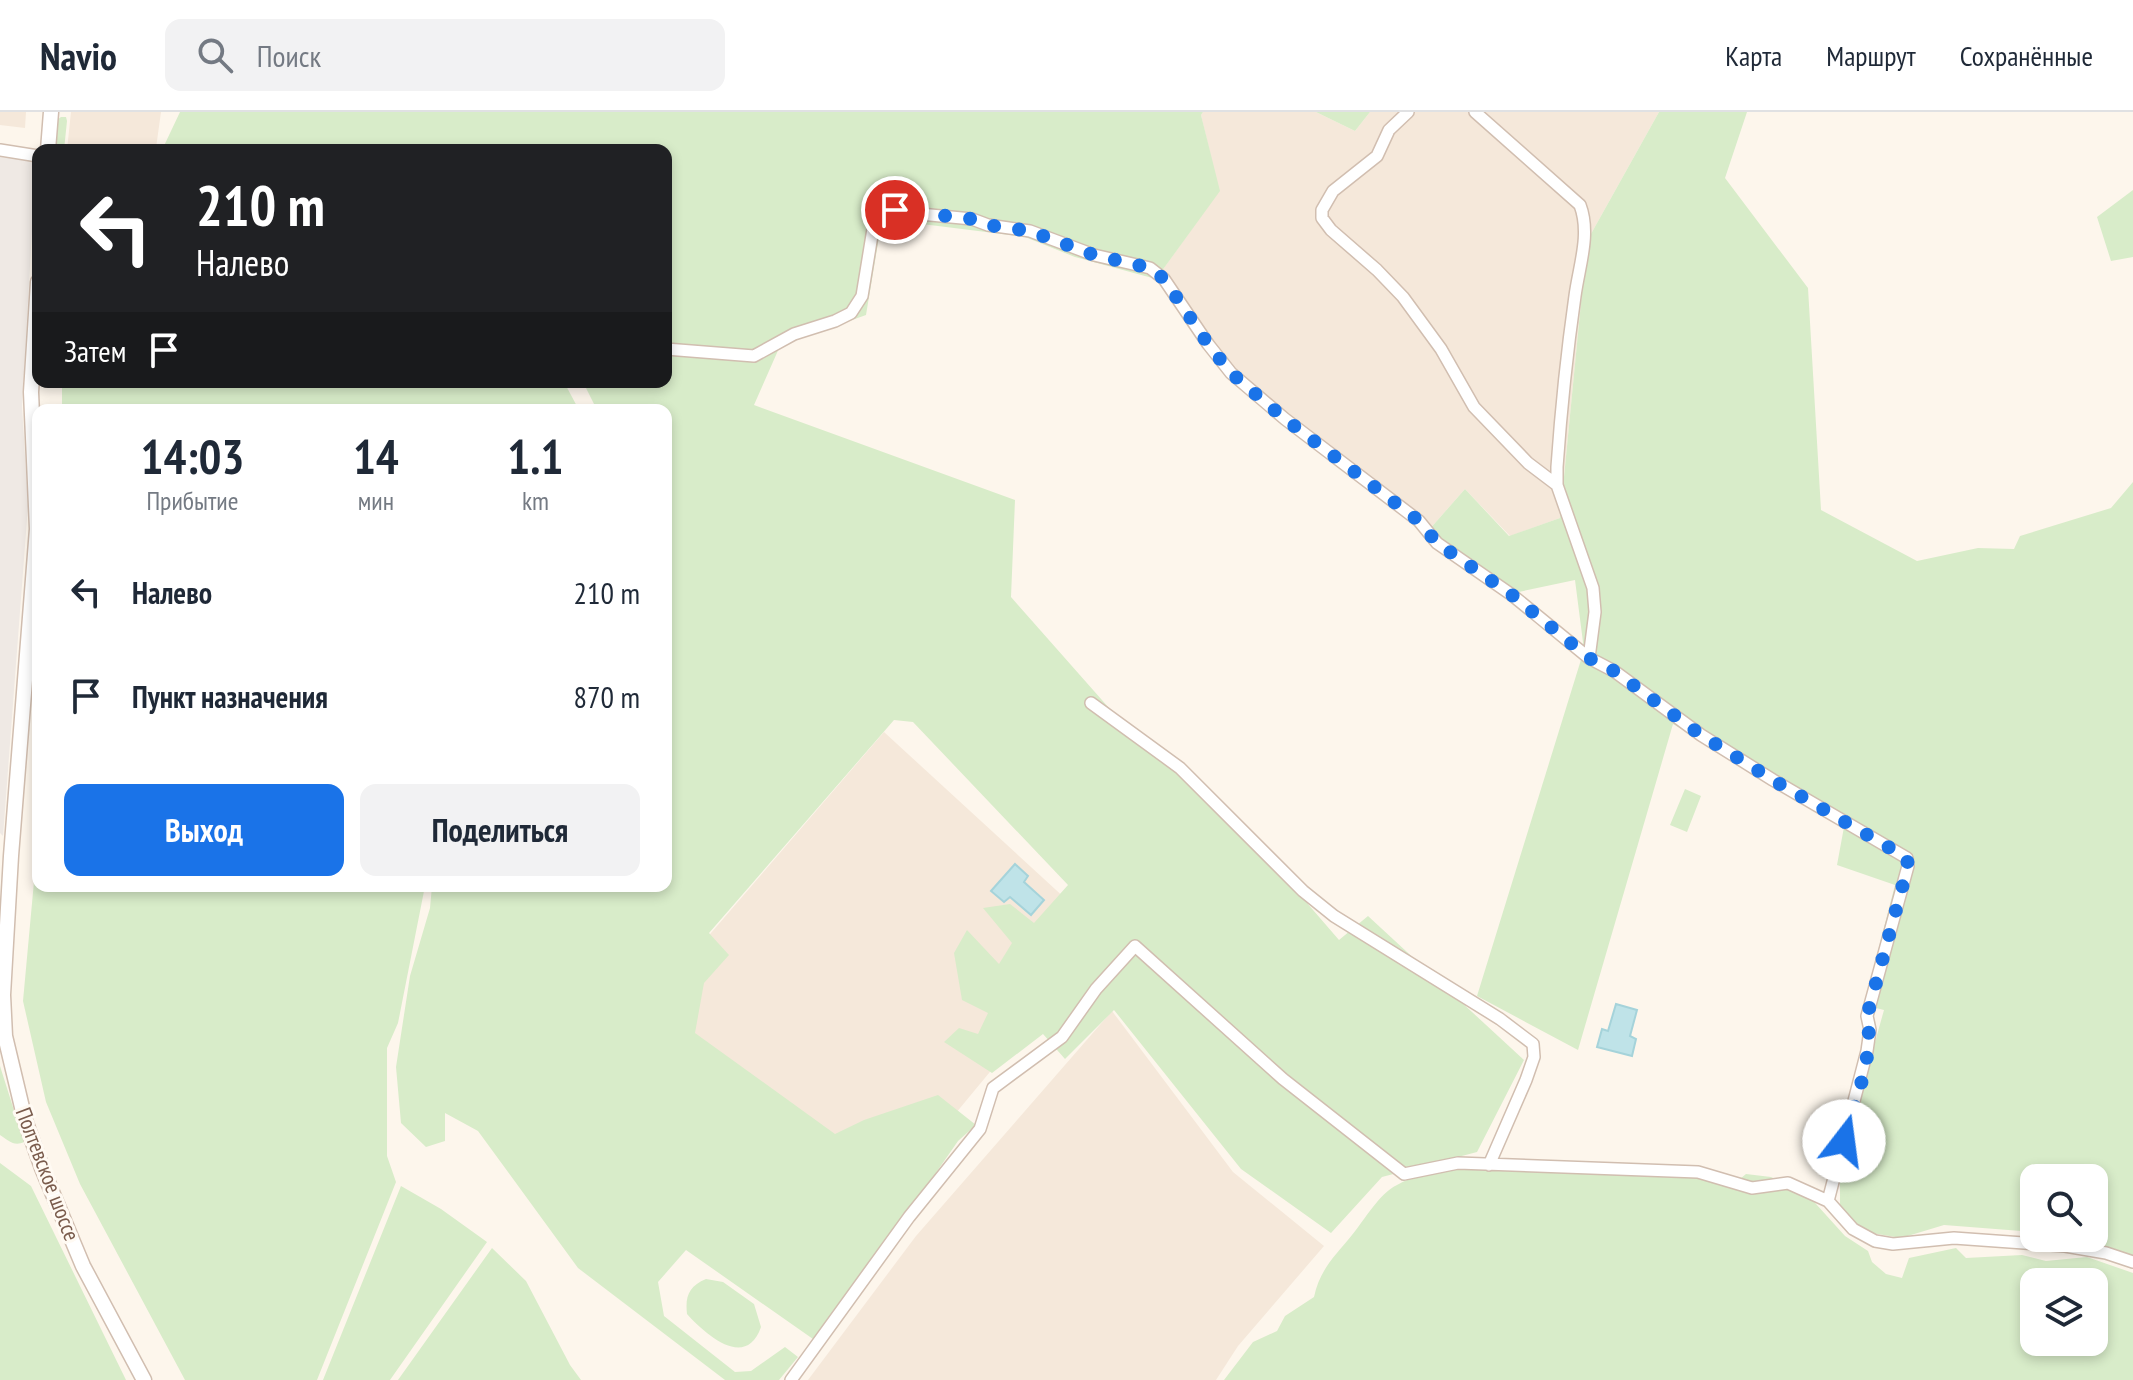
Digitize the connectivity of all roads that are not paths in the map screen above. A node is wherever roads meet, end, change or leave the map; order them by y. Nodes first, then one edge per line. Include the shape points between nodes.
1 (51, 112) edge
2 (1408, 112) edge
3 (1475, 112) edge
4 (48, 144) edge
5 (0, 150) edge
6 (32, 155) edge
7 (672, 349) edge
8 (32, 376) edge
9 (32, 415) edge
10 (1557, 485) junction
11 (32, 592) edge
12 (1589, 658) junction
13 (1091, 703) dead end
14 (1489, 1165) junction
15 (1828, 1201) junction
16 (2133, 1262) edge
17 (144, 1380) edge
18 (791, 1380) edge

1 - 4 street
2 - 10 street via 1389,130 1377,156 1333,191 1322,218 1403,297 1474,407
3 - 10 street via 1584,214
5 - 6 street
7 - 12 street via 754,356 851,313 862,296 873,229 889,211 1030,231 1094,255 1150,268 1164,279 1231,373 1419,521 1437,543
8 - 9 street, Полтевское шоссе
10 - 12 street via 1593,588
11 - 17 street, Полтевское шоссе via 4,1026 42,1168 83,1266
12 - 15 street via 1701,735 1907,858 1867,1016 1867,1051
13 - 14 street via 1180,768 1334,916 1533,1044 1526,1080
14 - 15 street via 1698,1172 1752,1188 1788,1183
14 - 18 street via 1458,1163 1404,1174 1283,1079 1135,946 1062,1037 993,1088 980,1129
15 - 16 street via 1853,1229 1875,1241 1954,1238 2065,1246

